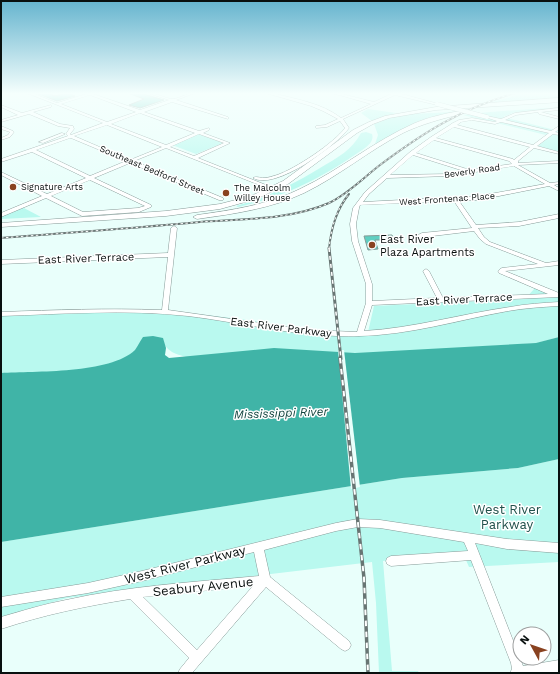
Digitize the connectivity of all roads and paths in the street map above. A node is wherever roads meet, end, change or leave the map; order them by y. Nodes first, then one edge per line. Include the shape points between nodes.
1 (58, 124) edge
2 (102, 124) edge
3 (111, 124) edge
4 (178, 124) edge
5 (329, 124) edge
6 (345, 124) edge
7 (367, 124) edge
8 (416, 124) edge
9 (518, 124) edge
10 (452, 125) joint
11 (1, 127) edge
12 (317, 127) dead end
13 (559, 127) edge
14 (208, 128) dead end
15 (199, 132) junction
16 (552, 133) junction
17 (559, 134) edge
18 (69, 135) junction
19 (432, 138) junction
20 (1, 139) edge
21 (165, 145) junction
22 (534, 146) junction
23 (32, 150) junction
24 (412, 153) junction
25 (559, 153) edge
26 (196, 158) junction
27 (129, 160) junction
28 (1, 161) edge
29 (559, 162) edge
30 (515, 164) junction
31 (219, 166) junction
32 (474, 172) junction
33 (1, 173) edge
34 (89, 177) junction
35 (385, 177) junction
36 (559, 183) edge
37 (264, 185) dead end
38 (550, 185) junction
39 (559, 190) edge
40 (45, 196) junction
41 (221, 199) dead end
42 (455, 199) junction
43 (359, 204) junction
44 (1, 214) edge
45 (559, 216) edge
46 (1, 225) edge
47 (174, 228) dead end
48 (475, 228) junction
49 (1, 230) edge
50 (418, 237) dead end
51 (171, 255) junction
52 (1, 262) edge
53 (559, 263) edge
54 (546, 265) junction
55 (426, 271) dead end
56 (534, 286) junction
57 (559, 295) edge
58 (524, 296) junction
59 (441, 300) junction
60 (369, 303) junction
61 (559, 304) edge
62 (165, 312) junction
63 (1, 314) edge
64 (360, 334) junction
65 (468, 539) junction
66 (258, 546) junction
67 (559, 548) edge
68 (473, 555) junction
69 (391, 561) dead end
70 (265, 580) junction
71 (132, 594) junction
72 (1, 602) edge
73 (1, 623) edge
74 (346, 645) dead end
75 (197, 658) junction
76 (559, 666) edge
77 (184, 673) edge
78 (514, 673) edge
79 (518, 673) edge

1 - 18 street, Southeast Bedford Street via 72,127
2 - 18 street
3 - 21 street
4 - 15 street
5 - 12 street
6 - 31 street via 347,127 344,134 281,176 270,180 258,179
7 - 46 highway via 349,135 288,182 234,203 175,213
8 - 49 highway via 309,188 254,207 186,218
9 - 16 street
10 - 19 street
10 - 22 street
11 - 20 street via 12,132
13 - 16 street
14 - 15 street
15 - 21 street
15 - 26 street via 228,143
16 - 17 street
16 - 22 street
18 - 23 street
18 - 27 street, Southeast Bedford Street
19 - 24 street
19 - 30 street via 511,160
21 - 26 street
21 - 27 street
22 - 25 street
22 - 30 street via 516,160
23 - 28 street
23 - 34 street
24 - 32 street
24 - 35 street
26 - 31 street
27 - 34 street
27 - 41 street, Southeast Bedford Street
29 - 30 street, Beverly Road
30 - 32 street, Beverly Road
30 - 38 street
31 - 37 street
32 - 35 street, Beverly Road via 439,176
33 - 40 street
34 - 40 street
34 - 40 street via 149,206 139,210 82,214
35 - 43 street
36 - 38 street, West Frontenac Place
38 - 39 street
38 - 42 street, West Frontenac Place via 494,196
40 - 44 street
42 - 43 street, West Frontenac Place
42 - 48 street
43 - 60 street via 355,213 354,241 369,284
45 - 48 street via 519,224
47 - 51 street
48 - 50 street
48 - 54 street via 484,240 493,246
51 - 52 street, East River Terrace
51 - 62 street
53 - 54 street
54 - 56 street via 501,272
55 - 59 street
56 - 57 street
56 - 58 street
57 - 58 street, East River Terrace
58 - 59 street, East River Terrace
59 - 60 street, East River Terrace
60 - 64 street
61 - 64 street, East River Parkway via 526,306 400,330
62 - 63 street, East River Parkway
62 - 64 street, East River Parkway via 304,332
65 - 66 street, West River Parkway via 380,524 358,524
65 - 67 street, West River Parkway
65 - 68 street
66 - 70 street
66 - 72 street, West River Parkway via 111,583
68 - 69 street
68 - 79 street via 517,663
70 - 71 street, Seabury Avenue
70 - 74 street
70 - 75 street
71 - 73 street, Seabury Avenue via 73,602 31,612
71 - 75 street
75 - 77 street
76 - 79 street
78 - 79 street

